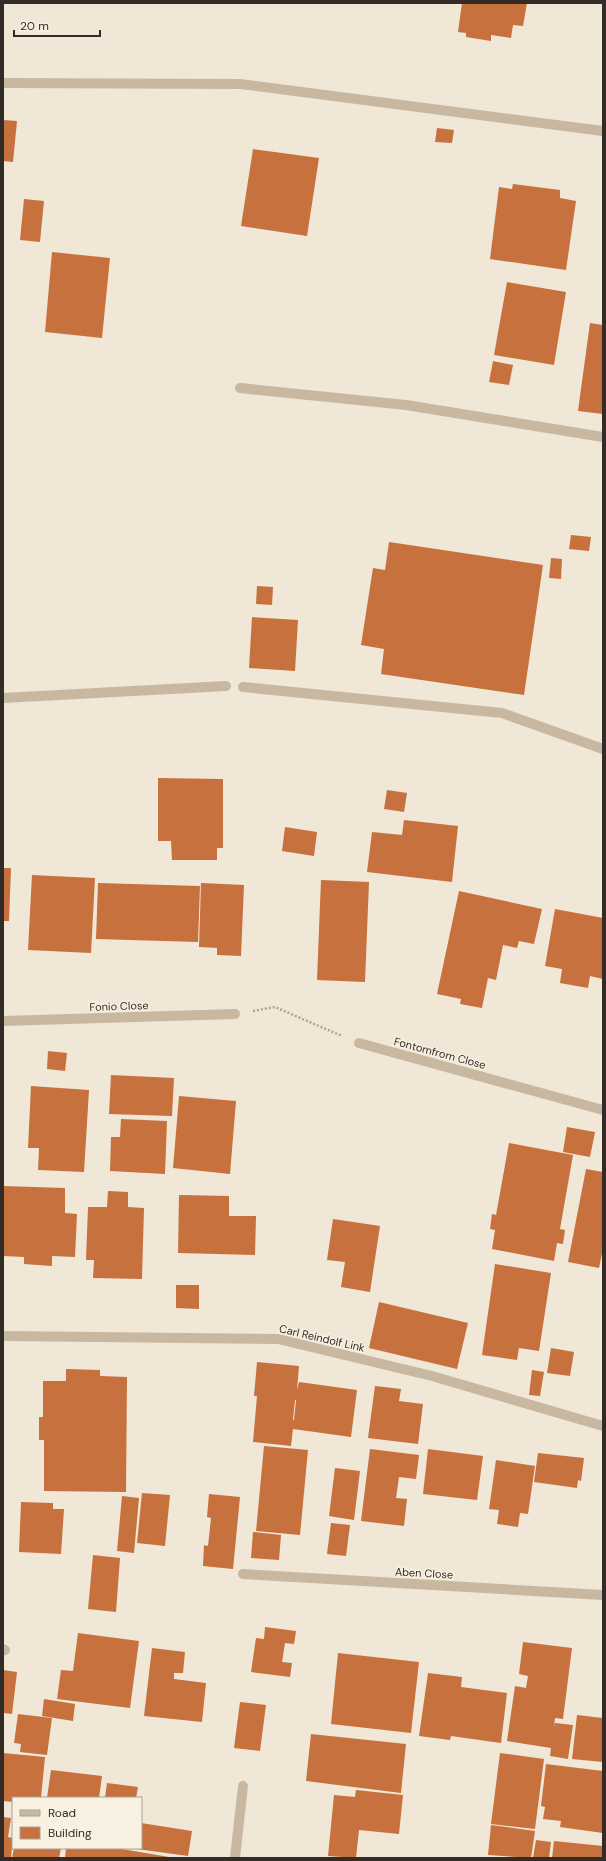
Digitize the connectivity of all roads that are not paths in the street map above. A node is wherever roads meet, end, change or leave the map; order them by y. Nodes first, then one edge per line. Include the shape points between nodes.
1 (3, 83) edge
2 (603, 131) edge
3 (240, 388) dead end
4 (603, 437) edge
5 (226, 686) dead end
6 (243, 687) dead end
7 (3, 698) edge
8 (603, 750) edge
9 (235, 1014) dead end
10 (3, 1021) edge
11 (358, 1043) road end
12 (603, 1110) edge
13 (3, 1336) edge
14 (603, 1426) edge
15 (243, 1574) dead end
16 (603, 1595) edge
17 (243, 1786) dead end
18 (235, 1858) edge

1 - 2 street via 240,84
3 - 4 street via 406,405
5 - 7 street
6 - 8 street via 502,714
9 - 10 street, Fonio Close
11 - 12 street, Fontomfrom Close
13 - 14 street, Carl Reindolf Link via 278,1339 432,1376
15 - 16 street, Aben Close
17 - 18 street

